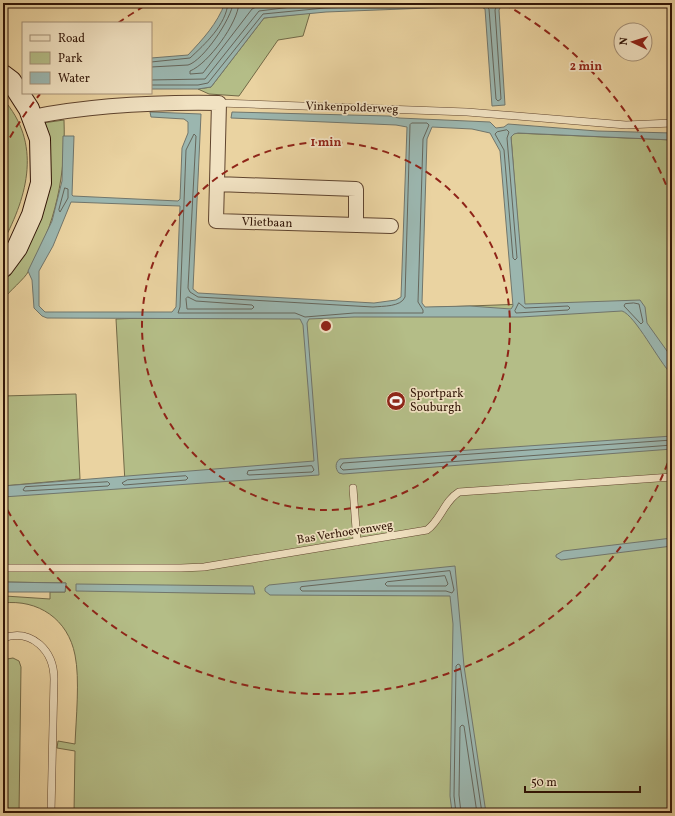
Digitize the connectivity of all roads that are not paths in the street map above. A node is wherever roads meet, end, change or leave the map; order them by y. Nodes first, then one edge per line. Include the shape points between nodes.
1 (3, 75) edge
2 (219, 103) junction
3 (32, 117) junction
4 (672, 123) edge
5 (217, 184) junction
6 (356, 225) junction
7 (391, 226) dead end
8 (3, 267) edge
9 (672, 477) edge
10 (353, 488) dead end
11 (357, 542) junction
12 (3, 568) edge
13 (3, 638) edge
14 (51, 813) edge

1 - 3 street via 10,81
2 - 3 street, Vinkenpolderweg via 190,102 70,110
2 - 4 lane, Vinkenpolderweg via 467,112 626,125
2 - 5 street, Vlietbaan
3 - 8 street via 40,139 41,183 32,215 17,248
5 - 6 street via 356,189
5 - 6 street, Vlietbaan via 216,221
6 - 7 street, Vlietbaan
9 - 11 lane, Bas Verhoevenweg via 459,492 450,497 433,526 427,530
10 - 11 lane
11 - 12 lane, Bas Verhoevenweg via 204,567
13 - 14 lane via 20,635 31,638 47,652 53,664

